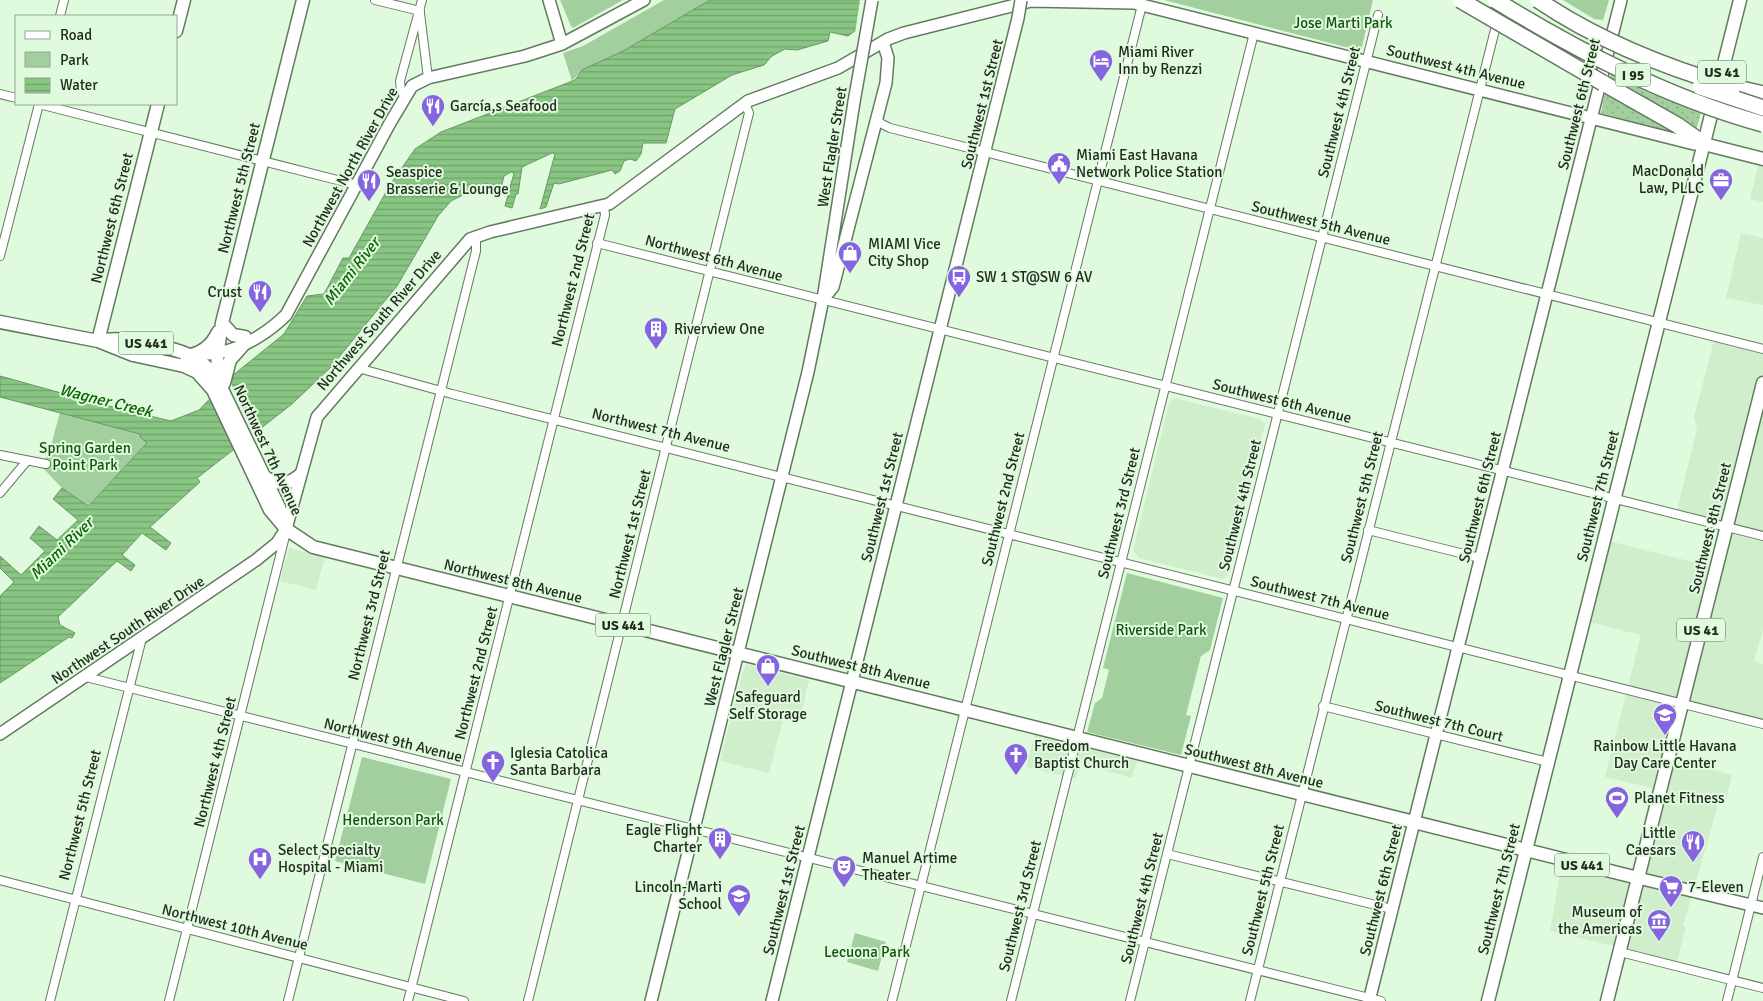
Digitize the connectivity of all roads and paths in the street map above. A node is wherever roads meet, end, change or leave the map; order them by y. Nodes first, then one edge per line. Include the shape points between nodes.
1 (64, 0) edge
2 (184, 0) edge
3 (303, 0) edge
4 (375, 0) edge
5 (422, 0) edge
6 (549, 0) edge
7 (644, 0) edge
8 (872, 0) edge
9 (1021, 0) edge
10 (1460, 0) edge
11 (1494, 0) edge
12 (1502, 0) edge
13 (1538, 0) edge
14 (1621, 0) edge
15 (1740, 0) edge
16 (1142, 5) junction
17 (420, 11) junction
18 (60, 15) edge
19 (1378, 15) dead end
20 (178, 23) edge
21 (1254, 32) junction
22 (882, 42) junction
23 (562, 44) junction
24 (1366, 61) junction
25 (1676, 71) junction
26 (401, 76) junction
27 (428, 78) junction
28 (415, 84) junction
29 (1479, 90) junction
30 (0, 94) edge
31 (1763, 94) edge
32 (405, 96) junction
33 (15, 98) edge
34 (745, 103) junction
35 (39, 105) edge
36 (43, 105) edge
37 (158, 105) edge
38 (1763, 108) edge
39 (1591, 117) junction
40 (877, 118) junction
41 (1763, 124) edge
42 (151, 132) junction
43 (1704, 144) junction
44 (986, 153) junction
45 (263, 160) junction
46 (1763, 160) edge
47 (1097, 181) junction
48 (357, 185) junction
49 (604, 206) junction
50 (1209, 209) junction
51 (476, 236) junction
52 (1322, 238) junction
53 (597, 242) junction
54 (0, 256) edge
55 (1434, 265) junction
56 (710, 270) junction
57 (1547, 294) junction
58 (823, 299) junction
59 (0, 322) edge
60 (1659, 322) junction
61 (222, 323) junction
62 (940, 329) junction
63 (245, 340) junction
64 (98, 341) junction
65 (119, 349) junction
66 (1763, 349) edge
67 (218, 351) junction
68 (192, 355) junction
69 (1053, 357) junction
70 (358, 368) junction
71 (216, 371) junction
72 (1763, 383) edge
73 (1166, 386) junction
74 (222, 387) joint
75 (441, 391) junction
76 (1277, 414) junction
77 (553, 420) junction
78 (1390, 442) junction
79 (665, 448) junction
80 (0, 455) edge
81 (26, 462) junction
82 (46, 464) dead end
83 (253, 465) junction
84 (1502, 470) junction
85 (300, 475) junction
86 (264, 477) junction
87 (782, 477) junction
88 (0, 493) edge
89 (1615, 498) junction
90 (895, 505) junction
91 (1727, 527) junction
92 (286, 529) junction
93 (1368, 530) junction
94 (1009, 533) junction
95 (1763, 536) edge
96 (1480, 558) junction
97 (1121, 562) junction
98 (397, 568) junction
99 (1233, 590) junction
100 (509, 596) junction
101 (1345, 618) junction
102 (622, 624) junction
103 (142, 638) junction
104 (1458, 647) junction
105 (737, 653) junction
106 (1570, 675) junction
107 (86, 677) junction
108 (852, 682) junction
109 (128, 687) junction
110 (1682, 704) junction
111 (1323, 706) junction
112 (964, 710) junction
113 (241, 716) junction
114 (1763, 724) edge
115 (0, 734) edge
116 (1436, 734) junction
117 (1077, 738) junction
118 (352, 744) junction
119 (1548, 762) junction
120 (1189, 766) junction
121 (465, 773) junction
122 (1301, 794) junction
123 (577, 800) junction
124 (1414, 822) junction
125 (693, 830) junction
126 (1526, 850) junction
127 (1167, 854) junction
128 (1763, 857) edge
129 (808, 858) junction
130 (1638, 878) junction
131 (0, 880) edge
132 (1280, 882) junction
133 (921, 886) junction
134 (76, 900) junction
135 (1751, 905) junction
136 (1763, 908) edge
137 (1392, 909) junction
138 (1032, 914) junction
139 (187, 929) junction
140 (1145, 942) junction
141 (1620, 952) junction
142 (299, 958) junction
143 (1258, 970) junction
144 (1732, 980) junction
145 (411, 987) junction
146 (1763, 988) edge
147 (1373, 1000) edge
148 (50, 1001) edge
149 (169, 1001) edge
150 (288, 1001) edge
151 (408, 1001) edge
152 (464, 1001) edge
153 (528, 1001) edge
154 (651, 1001) edge
155 (772, 1001) edge
156 (892, 1001) edge
157 (1011, 1001) edge
158 (1130, 1001) edge
159 (1250, 1001) edge
160 (1488, 1001) edge
161 (1607, 1001) edge
162 (1727, 1001) edge

1 - 18 street
2 - 20 main road
3 - 45 main road, Northwest 5th Street
4 - 17 street
5 - 17 street
6 - 23 street
7 - 23 street, Northwest North River Drive
8 - 58 street, West Flagler Street, bridge
9 - 44 street, Southwest 1st Street, bridge
10 - 43 highway, bridge
11 - 41 highway, I 95, bridge via 1629,73 1688,99
12 - 29 street, Southwest 5th Street
13 - 25 highway, I 95, bridge
14 - 39 street, Southwest 6th Street
15 - 43 main road, Southwest 7th Street / US 41
16 - 21 street, Southwest 4th Avenue
16 - 22 street, Southwest 4th Avenue via 1032,2 904,33
16 - 47 street, Southwest 2nd Street
17 - 26 street
17 - 27 street
19 - 24 street, Southwest 4th Street
21 - 24 street, Southwest 4th Avenue
21 - 50 street, Southwest 3rd Street
22 - 34 street, Northwest South River Drive via 838,68
22 - 40 street, West Flagler Street via 887,50 888,66
23 - 27 street, Northwest North River Drive via 525,56
24 - 29 street, Southwest 4th Avenue
24 - 52 street, Southwest 4th Street
25 - 31 highway, I 95, bridge
25 - 38 highway, bridge via 1695,86
26 - 28 street
26 - 32 street via 400,87
27 - 28 street, Northwest North River Drive
28 - 32 street, Northwest North River Drive
29 - 39 street, Southwest 4th Avenue
29 - 55 street, Southwest 5th Street
30 - 33 street
32 - 48 street, Northwest North River Drive
34 - 49 street, Northwest South River Drive
34 - 56 street, Northwest 1st Street via 749,113
35 - 54 street
36 - 42 street
37 - 42 main road, Northwest 6th Street
39 - 43 street, Southwest 4th Avenue
39 - 57 street, Southwest 6th Street
40 - 44 street, Southwest 5th Avenue via 890,128
40 - 58 street, West Flagler Street via 833,287
42 - 45 street
42 - 64 main road, Northwest 6th Street
43 - 46 main road, Southwest 4th Avenue
43 - 60 main road, Southwest 7th Street / US 41
44 - 47 street, Southwest 5th Avenue
44 - 62 street, Southwest 1st Street
45 - 48 street
45 - 61 main road, Northwest 5th Street
47 - 50 street, Southwest 5th Avenue
47 - 69 street, Southwest 2nd Street
48 - 63 street, Northwest North River Drive via 288,311
49 - 51 street, Northwest South River Drive
49 - 53 street, Northwest 2nd Street via 605,215
50 - 52 street, Southwest 5th Avenue
50 - 73 street, Southwest 3rd Street
51 - 70 street, Northwest South River Drive via 460,249
51 - 75 street, Northwest 3rd Street via 476,251
52 - 55 street, Southwest 5th Avenue
52 - 76 street, Southwest 4th Street
53 - 56 street, Northwest 6th Avenue
53 - 77 street, Northwest 2nd Street
55 - 57 street, Southwest 5th Avenue
55 - 78 street, Southwest 5th Street
56 - 58 street, Northwest 6th Avenue
56 - 79 street, Northwest 1st Street
57 - 60 street, Southwest 5th Avenue
57 - 84 street, Southwest 6th Street
58 - 62 street, Southwest 6th Avenue
58 - 87 street, West Flagler Street
59 - 64 main road, Northwest 7th Avenue / US 441
60 - 66 street, Southwest 5th Avenue
60 - 89 main road, Southwest 7th Street / US 41
61 - 63 main road via 232,335
61 - 67 main road, Northwest 5th Street
61 - 68 main road via 212,342
62 - 69 street, Southwest 6th Avenue
62 - 90 street, Southwest 1st Street
63 - 67 street, Northwest North River Drive via 223,352
63 - 71 main road
64 - 65 main road, Northwest 7th Avenue / US 441
64 - 68 main road, Northwest 7th Avenue / US 441 via 115,338 172,348
65 - 68 main road via 182,357
65 - 71 main road, Northwest 7th Avenue / US 441 via 133,355
67 - 68 street, Northwest North River Drive
67 - 71 main road, Northwest 5th Street
68 - 71 main road, Northwest 7th Avenue / US 441
69 - 73 street, Southwest 6th Avenue
69 - 94 street, Southwest 2nd Street
70 - 75 street, Northwest 7th Avenue
70 - 85 street, Northwest South River Drive via 317,417
71 - 74 main road, Northwest 5th Street
71 - 83 main road, Northwest 7th Avenue / US 441 via 214,390
72 - 91 main road, Southwest 8th Street / US 41
73 - 76 street, Southwest 6th Avenue
73 - 97 street, Southwest 3rd Street
74 - 83 main road, Northwest 7th Avenue / US 441
75 - 77 street, Northwest 7th Avenue
75 - 98 street, Northwest 3rd Street
76 - 78 street, Southwest 6th Avenue
76 - 99 street, Southwest 4th Street
77 - 79 street, Northwest 7th Avenue
77 - 100 street, Northwest 2nd Street
78 - 84 street, Southwest 6th Avenue
78 - 93 street, Southwest 5th Street
79 - 87 street, Northwest 7th Avenue
79 - 102 street, Northwest 1st Street
80 - 81 street
81 - 82 street
81 - 88 street
83 - 86 main road, Northwest 7th Avenue / US 441
83 - 92 main road, Northwest 7th Avenue / US 441 via 270,510
84 - 89 street, Southwest 6th Avenue
84 - 96 street, Southwest 6th Street
85 - 86 main road via 287,484
85 - 92 street, Northwest South River Drive
86 - 92 main road, Northwest 7th Avenue / US 441
87 - 90 street, Southwest 7th Avenue
87 - 105 street, West Flagler Street
89 - 91 street, Southwest 6th Avenue
89 - 106 main road, Southwest 7th Street / US 41
90 - 94 street, Southwest 7th Avenue
90 - 108 street, Southwest 1st Street
91 - 95 street, Southwest 6th Avenue
91 - 110 main road, Southwest 8th Street / US 41
92 - 98 main road, Northwest 8th Avenue / US 441 via 313,547
92 - 103 street, Northwest South River Drive via 265,553
92 - 113 street, Northwest 4th Street
93 - 96 street
93 - 101 street, Southwest 5th Street
94 - 97 street, Southwest 7th Avenue
94 - 112 street, Southwest 2nd Street
96 - 104 street, Southwest 6th Street
97 - 99 street, Southwest 7th Avenue
97 - 117 street, Southwest 3rd Street
98 - 100 main road, Northwest 8th Avenue / US 441
98 - 118 street, Northwest 3rd Street
99 - 101 street, Southwest 7th Avenue
99 - 120 street, Southwest 4th Street
100 - 102 main road, Northwest 8th Avenue / US 441
100 - 121 street, Northwest 2nd Street
101 - 104 street, Southwest 7th Avenue
101 - 111 street, Southwest 5th Street
102 - 105 main road, Northwest 8th Avenue / US 441
102 - 123 street, Northwest 1st Street
103 - 107 street, Northwest South River Drive
103 - 109 street, Northwest 5th Street
104 - 106 street, Southwest 7th Avenue
104 - 116 street, Southwest 6th Street
105 - 108 main road, Southwest 8th Avenue / US 441
105 - 125 street, West Flagler Street
106 - 110 street, Southwest 7th Avenue
106 - 119 main road, Southwest 7th Street / US 41
107 - 109 street, Northwest 9th Avenue
107 - 115 street, Northwest South River Drive
108 - 112 main road, Southwest 8th Avenue / US 441
108 - 129 street, Southwest 1st Street
109 - 113 street, Northwest 9th Avenue
109 - 134 street, Northwest 5th Street
110 - 114 street, Southwest 7th Avenue
110 - 130 main road, Southwest 8th Street / US 41
111 - 116 street, Southwest 7th Court
111 - 122 street, Southwest 5th Street
112 - 117 main road, Southwest 8th Avenue / US 441
112 - 133 street, Southwest 2nd Street
113 - 118 street, Northwest 9th Avenue
113 - 139 street, Northwest 4th Street
116 - 119 street, Southwest 7th Court
116 - 124 street, Southwest 6th Street
117 - 120 main road, Southwest 8th Avenue / US 441
117 - 138 street, Southwest 3rd Street
118 - 121 street, Northwest 9th Avenue
118 - 142 street, Northwest 3rd Street
119 - 126 main road, Southwest 7th Street / US 41
120 - 122 main road, Southwest 8th Avenue / US 441
120 - 127 street, Southwest 4th Street
121 - 123 street, Northwest 9th Avenue
121 - 145 street, Northwest 2nd Street
122 - 124 main road, Southwest 8th Avenue / US 441
122 - 132 street, Southwest 5th Street
123 - 125 street, Northwest 9th Avenue
123 - 153 street, Northwest 1st Street
124 - 126 main road, Southwest 8th Avenue / US 441
124 - 137 street, Southwest 6th Street
125 - 129 street, Northwest 9th Avenue
125 - 154 street, West Flagler Street
126 - 130 main road, Southwest 8th Avenue / US 441
126 - 160 main road, Southwest 7th Street / US 41
127 - 132 street
127 - 140 street, Southwest 4th Street
128 - 135 street
129 - 133 street, Northwest 9th Avenue
129 - 155 street, Southwest 1st Street
130 - 135 street, Southwest 8th Avenue
130 - 141 main road, Southwest 8th Street / US 41
131 - 134 street, Northwest 10th Avenue
132 - 137 street
132 - 143 street, Southwest 5th Street
133 - 138 street, Northwest 9th Avenue
133 - 156 street, Southwest 2nd Street
134 - 139 street, Northwest 10th Avenue
134 - 148 street, Northwest 5th Street
135 - 136 street, Southwest 8th Avenue
135 - 144 street
137 - 147 street, Southwest 6th Street
138 - 140 street, Northwest 9th Avenue
138 - 157 street, Southwest 3rd Street
139 - 142 street, Northwest 10th Avenue
139 - 149 street, Northwest 4th Street
140 - 143 street, Northwest 9th Avenue
140 - 158 street, Southwest 4th Street
141 - 144 street
141 - 161 main road, Southwest 8th Street / US 41
142 - 145 street, Northwest 10th Avenue
142 - 150 street, Northwest 3rd Street
143 - 147 street, Northwest 9th Avenue
143 - 159 street, Southwest 5th Street
144 - 146 street
144 - 162 street
145 - 151 street, Northwest 2nd Street
145 - 152 street, Northwest 10th Avenue

